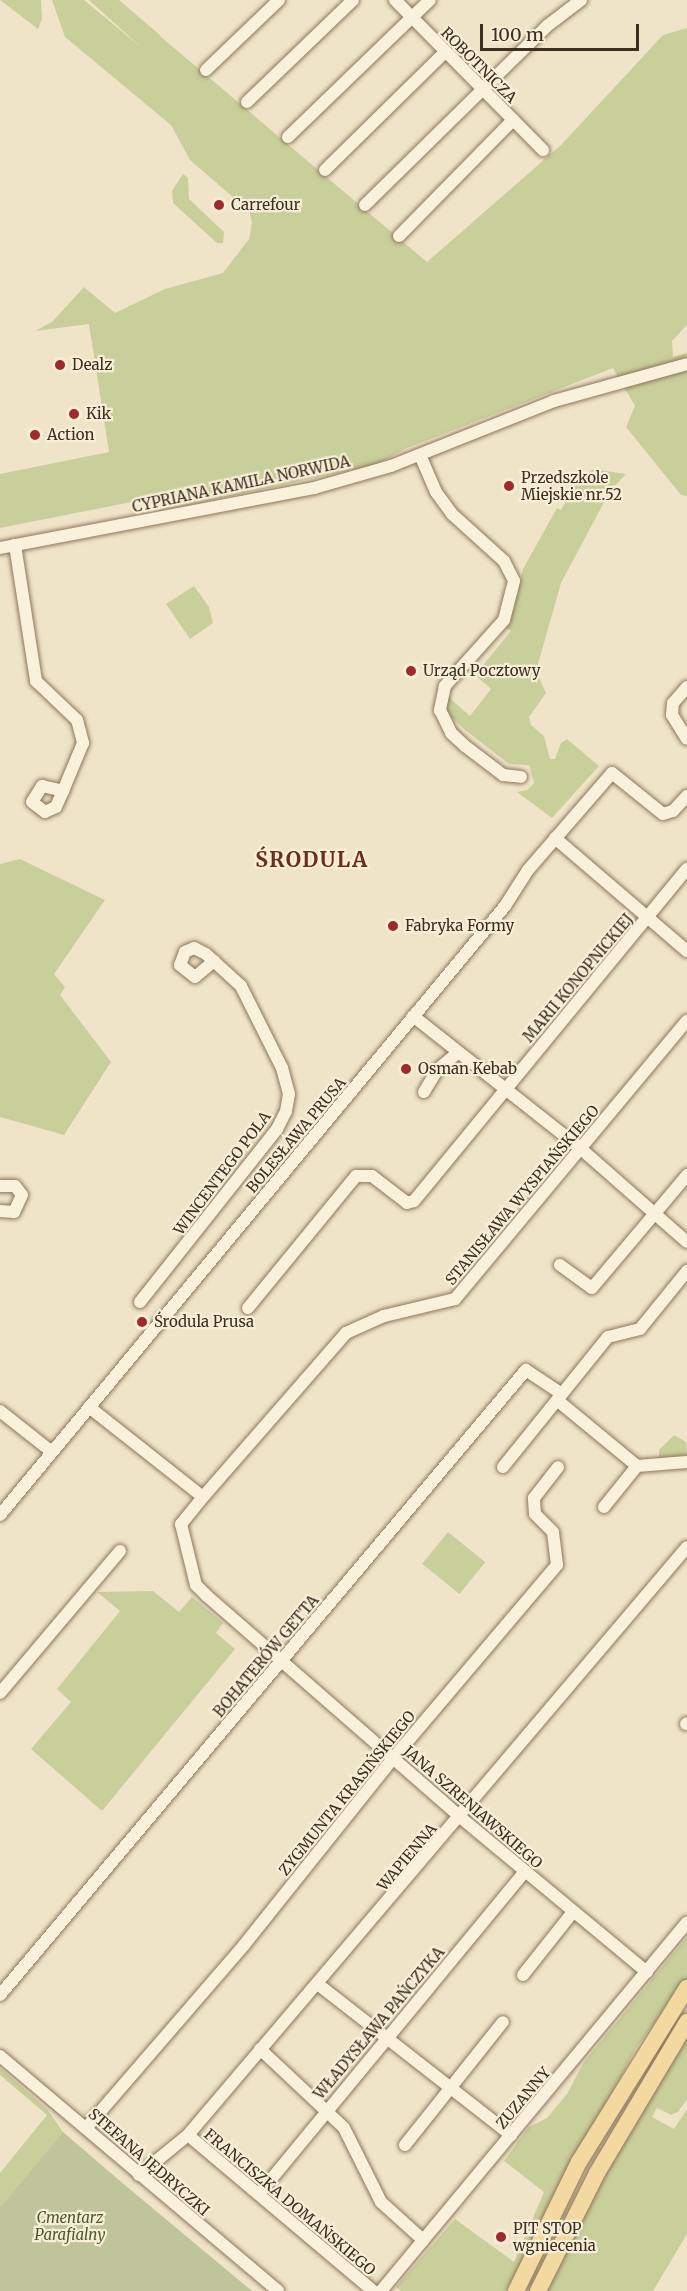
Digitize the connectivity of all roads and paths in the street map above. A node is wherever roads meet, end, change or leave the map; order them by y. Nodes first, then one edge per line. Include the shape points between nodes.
1 (279, 0) edge
2 (353, 0) edge
3 (395, 0) edge
4 (430, 0) edge
5 (581, 0) edge
6 (411, 16) junction
7 (446, 52) junction
8 (206, 70) dead end
9 (482, 88) junction
10 (247, 102) dead end
11 (513, 120) junction
12 (288, 137) dead end
13 (543, 150) dead end
14 (325, 170) dead end
15 (365, 205) dead end
16 (399, 236) dead end
17 (687, 364) edge
18 (420, 455) junction
19 (15, 545) junction
20 (0, 548) edge
21 (687, 687) edge
22 (687, 739) edge
23 (521, 777) dead end
24 (63, 791) dead end
25 (687, 796) edge
26 (555, 838) junction
27 (687, 869) edge
28 (647, 917) junction
29 (687, 951) edge
30 (214, 962) dead end
31 (413, 1016) junction
32 (687, 1021) edge
33 (457, 1053) junction
34 (505, 1089) junction
35 (424, 1092) dead end
36 (580, 1148) junction
37 (687, 1175) edge
38 (0, 1186) edge
39 (0, 1211) edge
40 (655, 1214) junction
41 (687, 1242) edge
42 (560, 1265) dead end
43 (687, 1271) edge
44 (140, 1302) dead end
45 (248, 1308) dead end
46 (560, 1397) junction
47 (89, 1407) junction
48 (0, 1411) edge
49 (52, 1452) junction
50 (687, 1462) edge
51 (637, 1466) junction
52 (503, 1467) dead end
53 (558, 1467) dead end
54 (203, 1497) junction
55 (604, 1507) dead end
56 (0, 1515) edge
57 (687, 1547) edge
58 (120, 1551) dead end
59 (281, 1662) junction
60 (0, 1693) edge
61 (393, 1758) junction
62 (460, 1817) junction
63 (525, 1871) junction
64 (573, 1912) junction
65 (687, 1923) edge
66 (647, 1972) junction
67 (523, 1975) dead end
68 (319, 1985) junction
69 (687, 1988) edge
70 (0, 1995) edge
71 (503, 2022) dead end
72 (687, 2022) edge
73 (387, 2038) junction
74 (260, 2049) junction
75 (0, 2055) edge
76 (450, 2087) junction
77 (326, 2109) junction
78 (87, 2127) junction
79 (188, 2135) junction
80 (511, 2135) junction
81 (405, 2145) dead end
82 (139, 2175) junction
83 (259, 2194) junction
84 (423, 2241) junction
85 (278, 2291) edge
86 (373, 2291) edge
87 (381, 2291) edge
88 (516, 2291) edge
89 (538, 2291) edge

1 - 8 street
2 - 10 street
3 - 6 street, ROBOTNICZA
4 - 6 street
5 - 9 street via 547,26
6 - 7 street, ROBOTNICZA
6 - 12 street
7 - 9 street, ROBOTNICZA
7 - 14 street
9 - 11 street, ROBOTNICZA
9 - 15 street
11 - 13 street, ROBOTNICZA
11 - 16 street
17 - 18 street, CYPRIANA KAMILA NORWIDA via 554,401
18 - 19 street, CYPRIANA KAMILA NORWIDA via 314,488
18 - 23 street via 436,492 452,514 504,561 513,581 504,620 445,686 440,710 451,733 465,746 503,775
19 - 20 street, CYPRIANA KAMILA NORWIDA
19 - 24 street via 36,681 76,720 83,743
21 - 22 street via 673,703 672,715
25 - 26 street, BOLESŁAWA PRUSA via 673,811 663,814 612,773
26 - 28 street
26 - 31 street, BOLESŁAWA PRUSA via 505,906
27 - 28 street, MARII KONOPNICKIEJ
28 - 29 street
28 - 34 street, MARII KONOPNICKIEJ
30 - 44 street, WINCENTEGO POLA via 242,986 251,1003 282,1068 289,1094 286,1111 277,1129
31 - 33 street
31 - 47 street, BOLESŁAWA PRUSA
32 - 36 street, STANISŁAWA WYSPIAŃSKIEGO
33 - 34 street
33 - 35 street via 437,1071
34 - 36 street
34 - 45 street, MARII KONOPNICKIEJ via 414,1201 407,1203 372,1176 356,1176
36 - 40 street
36 - 54 street, STANISŁAWA WYSPIAŃSKIEGO via 455,1299 384,1316 346,1334
37 - 40 street
38 - 39 street via 15,1186 22,1195 14,1212
40 - 41 street
40 - 42 street via 592,1288
43 - 46 street via 640,1329 608,1337
46 - 51 street
46 - 52 street
46 - 59 street, BOHATERÓW GETTA via 526,1370
47 - 49 street, BOLESŁAWA PRUSA
47 - 54 street
48 - 49 street
49 - 56 street, BOLESŁAWA PRUSA
50 - 51 street
51 - 55 street
53 - 61 street, ZYGMUNTA KRASIŃSKIEGO via 534,1498 535,1514 553,1532 556,1565
54 - 59 street, STANISŁAWA WYSPIAŃSKIEGO via 181,1524 196,1585
57 - 62 street, WAPIENNA
58 - 60 street
59 - 61 street, JANA SZRENIAWSKIEGO
59 - 70 street, BOHATERÓW GETTA
61 - 62 street, JANA SZRENIAWSKIEGO
61 - 78 street, ZYGMUNTA KRASIŃSKIEGO via 244,1945
62 - 63 street, JANA SZRENIAWSKIEGO
62 - 68 street, WAPIENNA
63 - 64 street, JANA SZRENIAWSKIEGO
63 - 73 street, WŁADYSŁAWA PAŃCZYKA
64 - 66 street, JANA SZRENIAWSKIEGO
64 - 67 street
65 - 66 street, ZUZANNY
66 - 80 street, ZUZANNY
68 - 73 street
68 - 74 street, WAPIENNA
69 - 88 main road via 579,2162
71 - 76 street
72 - 89 main road via 597,2173
73 - 76 street
73 - 77 street, WŁADYSŁAWA PAŃCZYKA
74 - 77 street
74 - 79 street, WAPIENNA
75 - 78 street, STEFANA JĘDRYCZKI
76 - 80 street
76 - 81 street
77 - 83 street, WŁADYSŁAWA PAŃCZYKA via 317,2126
77 - 84 street via 344,2128 381,2202
78 - 82 street, STEFANA JĘDRYCZKI
79 - 82 street, WAPIENNA
79 - 83 street, FRANCISZKA DOMAŃSKIEGO
80 - 84 street, ZUZANNY
82 - 85 street, STEFANA JĘDRYCZKI
83 - 86 street, FRANCISZKA DOMAŃSKIEGO
84 - 87 street, ZUZANNY

